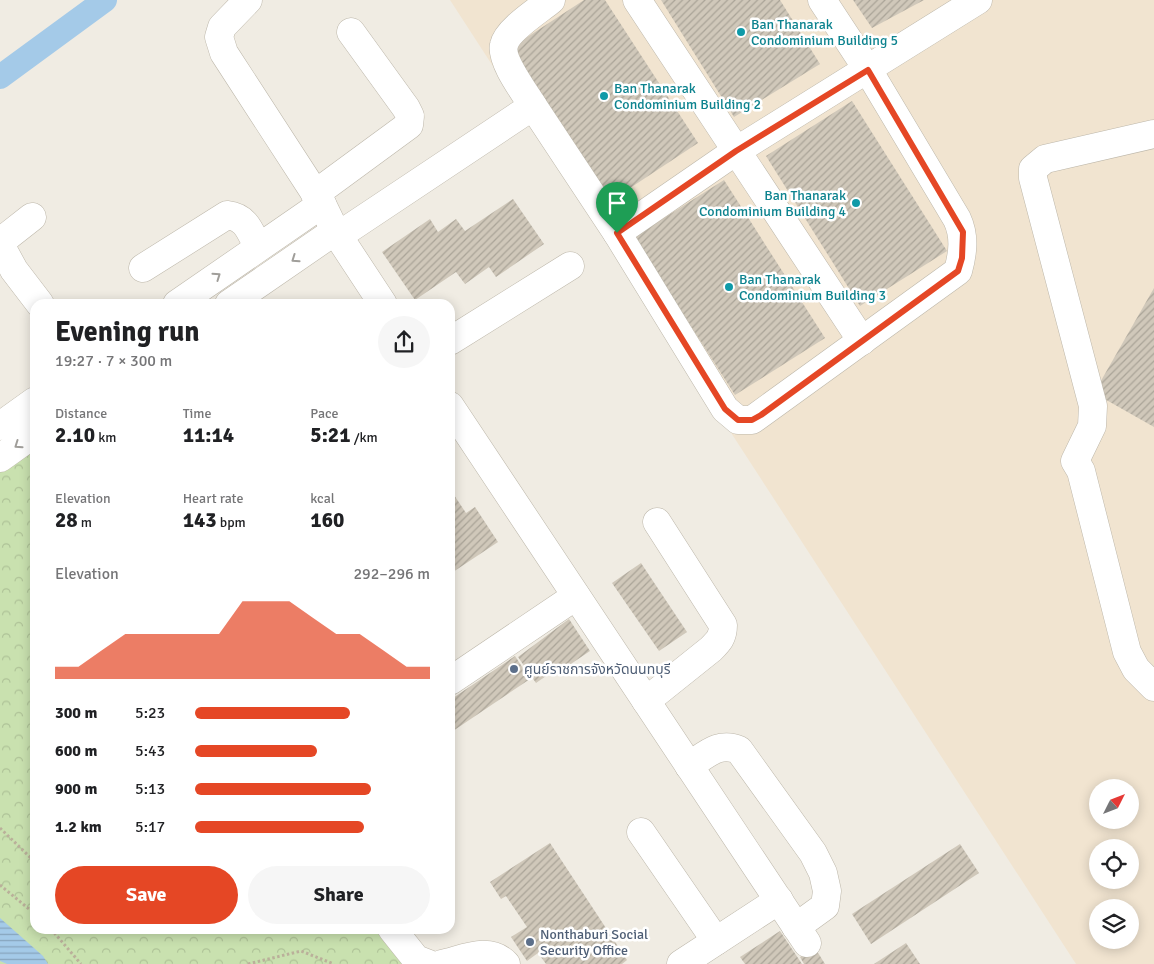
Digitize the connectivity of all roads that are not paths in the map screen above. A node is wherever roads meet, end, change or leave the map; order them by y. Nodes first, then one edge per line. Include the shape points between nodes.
1 (248, 0) edge
2 (551, 0) edge
3 (637, 0) edge
4 (822, 0) edge
5 (978, 0) edge
6 (352, 32) dead end
7 (868, 70) junction
8 (533, 106) junction
9 (1154, 134) edge
10 (736, 151) junction
11 (318, 199) junction
12 (32, 217) dead end
13 (617, 233) junction
14 (336, 234) junction
15 (248, 254) junction
16 (570, 266) dead end
17 (143, 268) dead end
18 (255, 286) junction
19 (36, 299) edge
20 (184, 299) edge
21 (236, 299) edge
22 (380, 299) edge
23 (455, 338) edge
24 (862, 341) junction
25 (30, 405) edge
26 (455, 414) edge
27 (0, 426) edge
28 (30, 437) edge
29 (0, 458) edge
30 (657, 522) dead end
31 (576, 596) junction
32 (455, 678) edge
33 (1154, 687) edge
34 (646, 701) junction
35 (689, 766) junction
36 (641, 832) dead end
37 (779, 900) junction
38 (396, 934) edge
39 (716, 941) junction
40 (429, 964) edge
41 (442, 964) edge
42 (506, 964) edge
43 (680, 964) edge

1 - 11 lane via 222,27 219,37 224,52
2 - 8 lane via 516,28 504,44 504,56
3 - 10 lane
4 - 7 lane
5 - 7 lane
6 - 11 lane via 406,108 409,125
7 - 10 lane
7 - 24 lane via 963,232 958,271
8 - 13 lane
8 - 14 lane
9 - 33 lane via 1045,159 1033,169 1093,406 1092,426 1075,460 1081,471 1127,652 1136,669
10 - 13 lane
10 - 24 lane
11 - 14 lane
11 - 15 lane
12 - 19 lane via 4,239 2,248
13 - 24 lane via 733,418 752,420 761,415
14 -> 18 lane
14 - 22 lane
15 - 17 lane via 248,226 241,218 227,215
15 - 18 lane
20 -> 15 lane
16 - 23 lane
18 - 21 lane
25 - 27 lane
26 - 31 lane
28 -> 29 lane
30 - 34 lane via 723,625 723,633 711,649
31 - 32 lane
31 - 34 lane
34 - 35 lane
35 - 37 lane
35 - 37 lane via 722,745 739,750 813,853 823,873 826,906 802,935
36 - 39 lane
37 - 39 lane
38 - 40 lane via 416,959
39 - 43 lane
41 - 42 lane via 486,953 500,957

